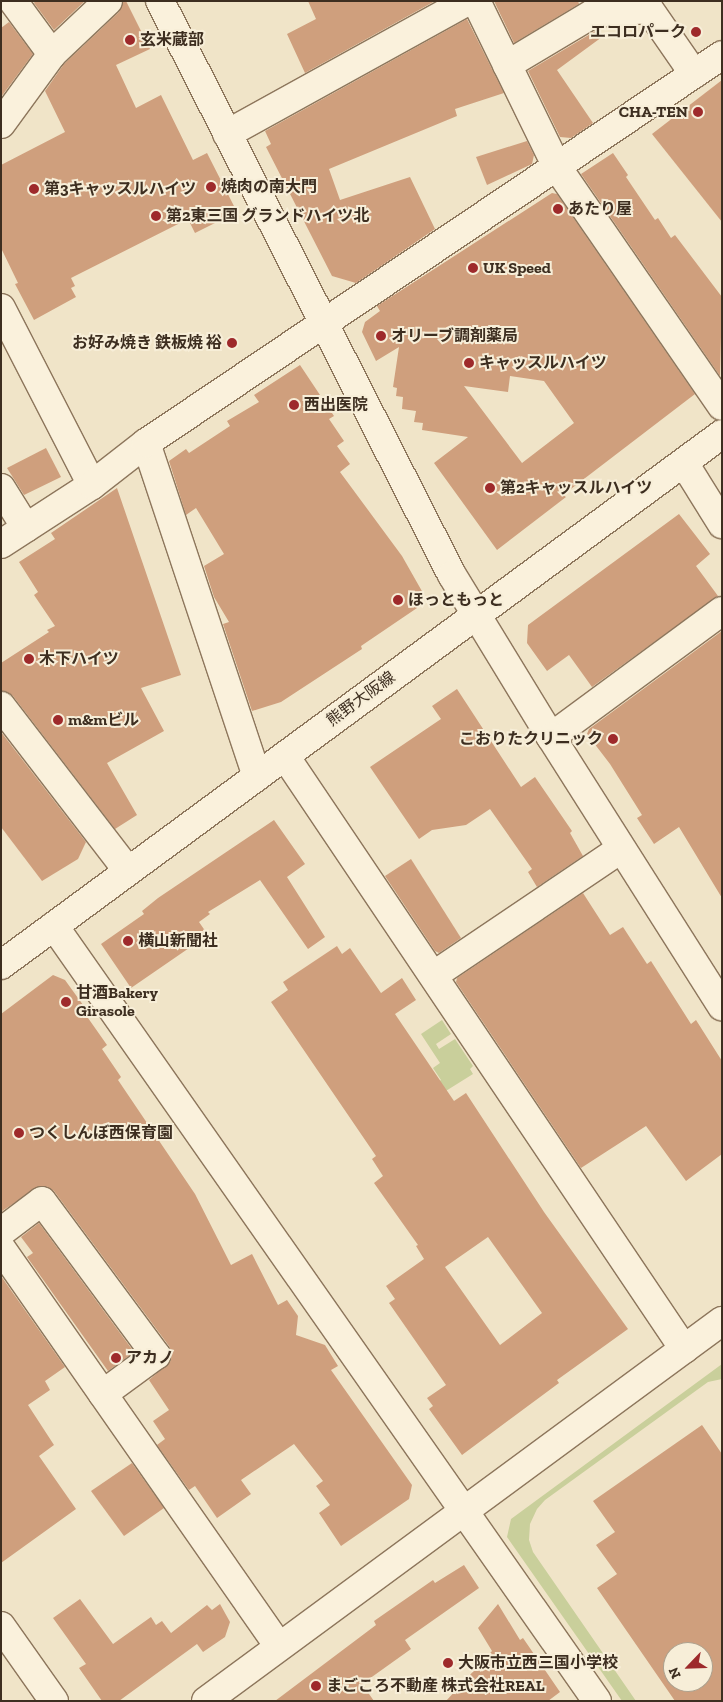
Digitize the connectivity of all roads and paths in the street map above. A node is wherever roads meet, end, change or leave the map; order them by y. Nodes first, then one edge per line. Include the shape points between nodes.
1 (13, 1) edge
2 (108, 1) edge
3 (160, 1) edge
4 (468, 1) edge
5 (476, 1) edge
6 (52, 54) junction
7 (722, 55) edge
8 (507, 65) junction
9 (694, 74) junction
10 (1, 124) edge
11 (227, 134) junction
12 (557, 167) junction
13 (1, 308) edge
14 (324, 325) junction
15 (722, 406) edge
16 (722, 434) edge
17 (146, 444) junction
18 (684, 463) junction
19 (92, 485) junction
20 (1, 488) edge
21 (722, 524) edge
22 (26, 528) junction
23 (1, 544) edge
24 (722, 611) edge
25 (476, 615) junction
26 (1, 706) edge
27 (551, 737) junction
28 (285, 756) junction
29 (257, 776) junction
30 (621, 849) junction
31 (128, 871) junction
32 (54, 926) junction
33 (1, 965) edge
34 (434, 975) junction
35 (722, 1006) edge
36 (1, 1232) edge
37 (1, 1248) edge
38 (722, 1321) edge
39 (684, 1349) junction
40 (103, 1394) junction
41 (465, 1511) junction
42 (1, 1626) edge
43 (279, 1646) junction
44 (54, 1701) edge
45 (206, 1701) edge
46 (597, 1701) edge

1 - 6 street
2 - 6 street
3 - 11 street
4 - 11 street
5 - 8 street
6 - 10 street
7 - 9 street
8 - 9 street via 594,13 649,9
8 - 12 street
9 - 12 street
11 - 14 street
12 - 14 street
12 - 15 street
13 - 19 street
14 - 17 street
14 - 25 street via 452,575
16 - 18 street, 熊野大阪線
17 - 19 street
17 - 29 street
18 - 21 street
18 - 25 street, 熊野大阪線
19 - 22 street
20 - 22 street
22 - 23 street
24 - 27 street
25 - 27 street
25 - 28 street, 熊野大阪線
26 - 31 street
27 - 30 street
28 - 29 street, 熊野大阪線
28 - 34 street
29 - 31 street, 熊野大阪線
30 - 34 street
30 - 35 street
31 - 32 street, 熊野大阪線
32 - 33 street, 熊野大阪線
32 - 41 street
34 - 39 street
36 - 40 street via 42,1201 156,1355
37 - 40 street
38 - 39 street
39 - 41 street
40 - 43 street
41 - 43 street
41 - 46 street
42 - 44 street
43 - 45 street

